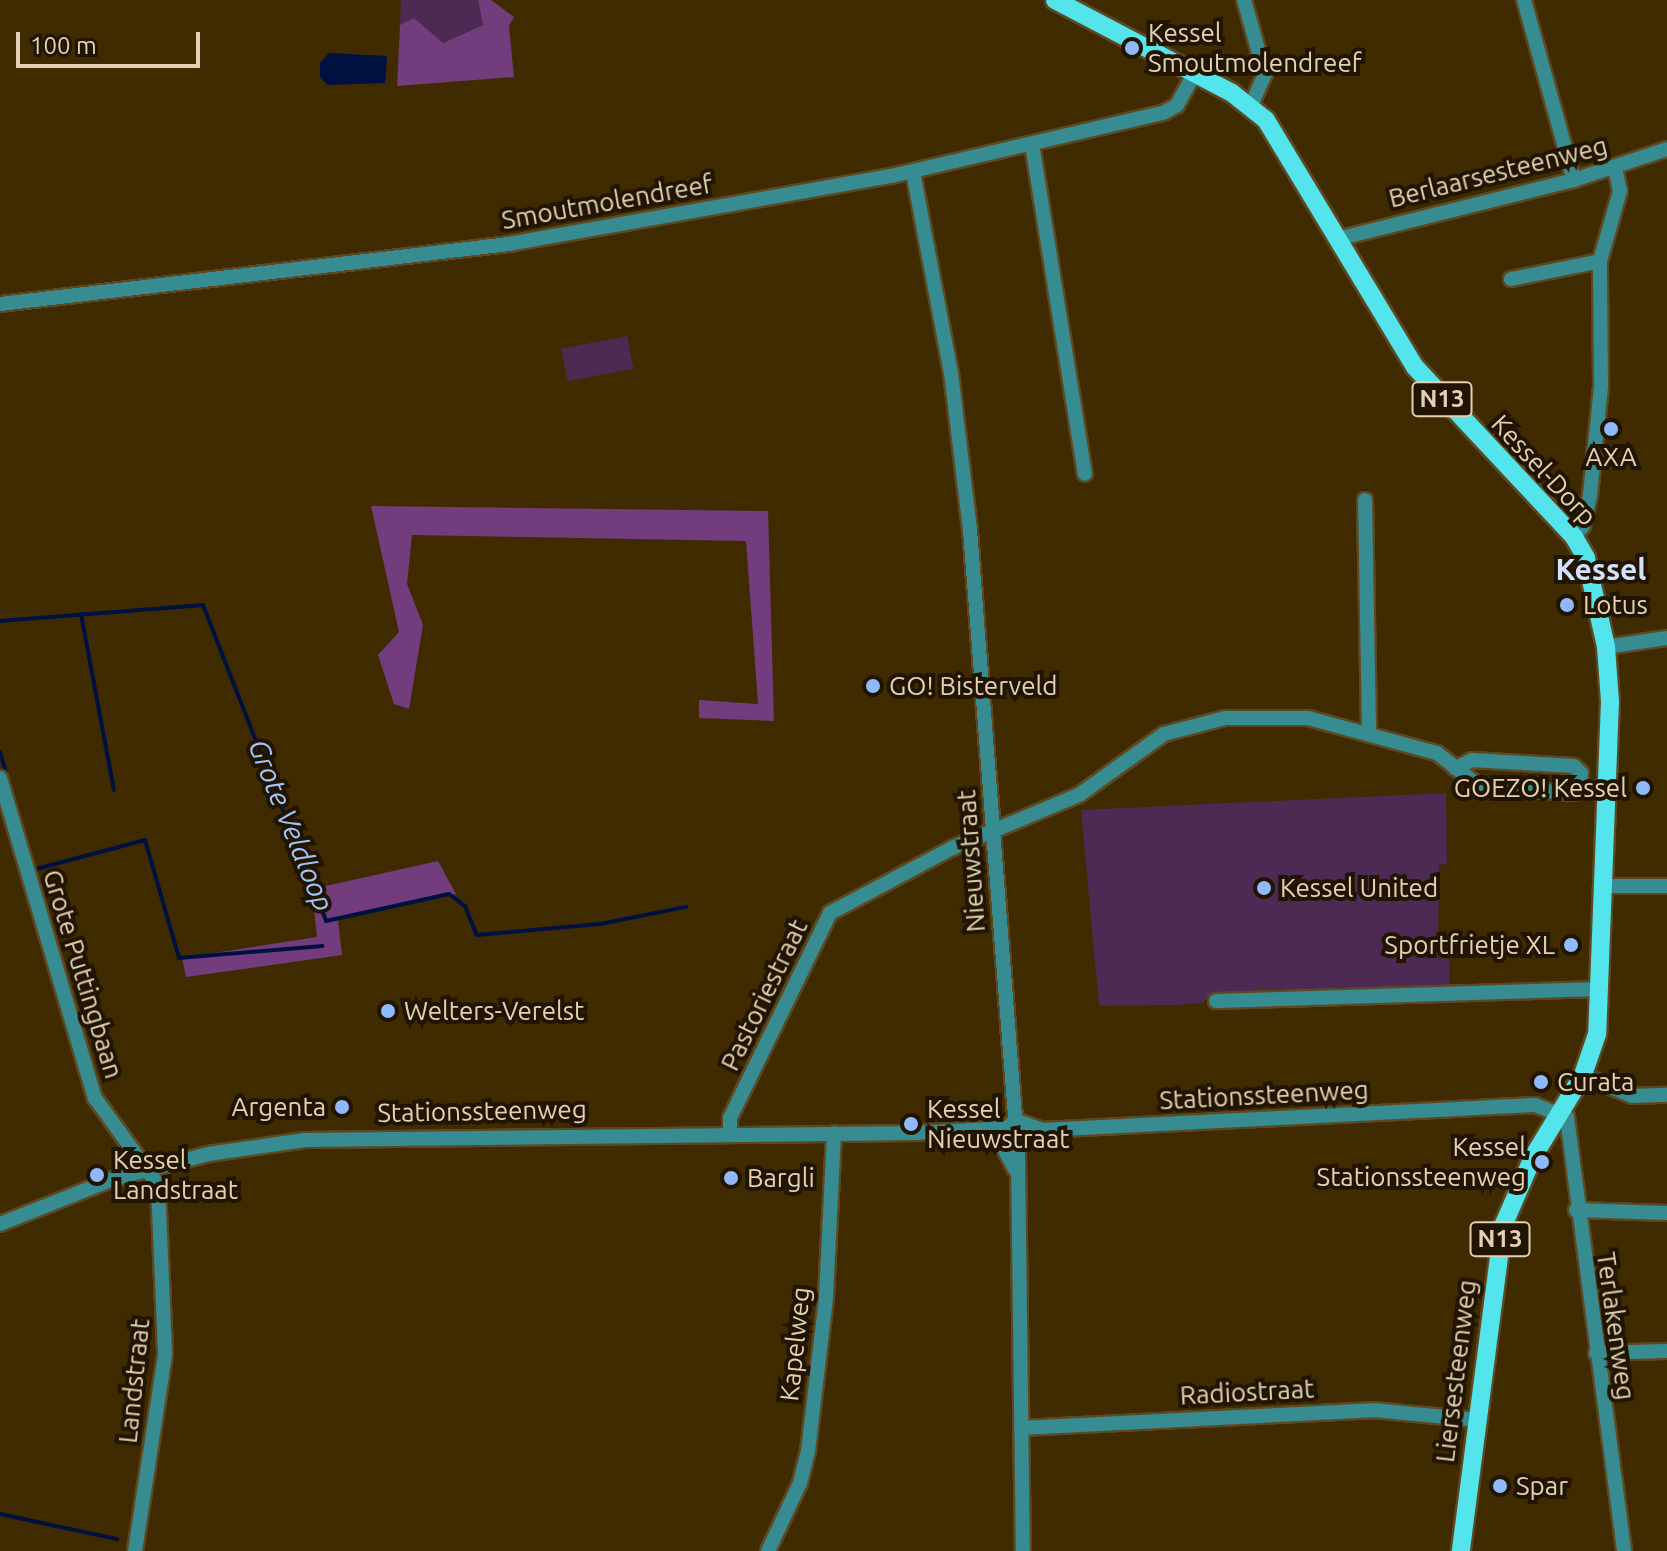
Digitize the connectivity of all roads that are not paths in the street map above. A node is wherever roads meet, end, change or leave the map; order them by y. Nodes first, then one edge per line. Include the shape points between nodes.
1 (1055, 0) edge
2 (1244, 0) edge
3 (1524, 0) edge
4 (1195, 73) junction
5 (1251, 106) junction
6 (1032, 144) junction
7 (1667, 149) edge
8 (1615, 167) junction
9 (913, 172) junction
10 (1574, 180) junction
11 (1341, 238) junction
12 (1600, 261) junction
13 (1511, 279) dead end
14 (0, 304) edge
15 (1085, 474) dead end
16 (1365, 500) dead end
17 (1574, 537) junction
18 (1667, 638) edge
19 (1606, 647) junction
20 (1369, 733) junction
21 (1455, 768) junction
22 (0, 778) edge
23 (1580, 788) junction
24 (1608, 789) junction
25 (992, 830) junction
26 (1604, 886) junction
27 (1667, 886) edge
28 (1600, 989) junction
29 (1216, 1001) dead end
30 (1583, 1075) junction
31 (1667, 1095) edge
32 (1559, 1112) junction
33 (1015, 1120) junction
34 (979, 1131) junction
35 (730, 1132) junction
36 (834, 1133) junction
37 (150, 1169) junction
38 (1016, 1172) junction
39 (1576, 1210) junction
40 (1667, 1213) edge
41 (0, 1224) edge
42 (1667, 1351) edge
43 (1596, 1353) junction
44 (1476, 1420) junction
45 (1021, 1428) junction
46 (135, 1551) edge
47 (768, 1551) edge
48 (1023, 1551) edge
49 (1461, 1551) edge
50 (1624, 1551) edge

1 - 4 main road, N13
2 - 5 street via 1265,74
3 - 10 street
4 - 5 main road, N13
4 - 6 street, Smoutmolendreef via 1177,105 1165,112
5 - 11 main road, Kessel-Dorp / N13 via 1280,135
6 - 9 street, Smoutmolendreef
6 - 15 street
7 - 8 street, Berlaarsesteenweg
8 - 10 street, Berlaarsesteenweg
8 - 12 street via 1620,191
9 - 14 street, Smoutmolendreef via 534,240 288,274
9 - 25 street, Nieuwstraat via 960,431
10 - 11 street, Berlaarsesteenweg
11 - 17 main road, Kessel-Dorp / N13 via 1415,367
12 - 13 street
12 - 17 street via 1600,395 1590,495 1583,526
16 - 20 street
17 - 19 main road, Kessel-Dorp / N13 via 1586,558
18 - 19 street
19 - 24 main road, Kessel-Dorp / N13
20 - 21 street, Pastoriestraat via 1437,753
20 - 25 street, Pastoriestraat via 1324,720 1260,716 1191,726 1158,737 1079,795
21 - 23 street via 1479,786 1573,793
21 - 23 street via 1472,760 1574,766 1581,773
22 - 37 street, Grote Puttingbaan via 95,1098
23 - 24 street
24 - 26 main road, Kessel-Dorp / N13
25 - 33 street, Nieuwstraat
25 - 35 street, Pastoriestraat via 830,913 730,1118
26 - 27 street
26 - 28 main road, Kessel-Dorp / N13
28 - 29 street
28 - 30 main road, Kessel-Dorp / N13 via 1597,1034
30 - 31 street via 1632,1096
30 - 32 main road, Liersesteenweg / N13
32 - 33 street, Stationssteenweg via 1535,1105 1042,1130
32 - 39 street, Terlakenweg via 1571,1125
32 - 44 main road, Liersesteenweg / N13 via 1503,1226
33 - 34 street, Stationssteenweg via 1008,1128
33 - 38 street, Nieuwstraat
34 - 36 street, Stationssteenweg
34 - 38 street via 1001,1143
35 - 36 street, Stationssteenweg
35 - 37 street, Stationssteenweg via 344,1136 235,1149
36 - 47 street, Kapelweg via 826,1297 808,1451 800,1483
37 - 41 street, Stationssteenweg
37 - 46 street, Landstraat via 158,1185 166,1325
38 - 45 street, Nieuwstraat
39 - 40 street
39 - 43 street, Terlakenweg
42 - 43 street
43 - 50 street, Terlakenweg
44 - 45 street, Radiostraat via 1373,1410
44 - 49 main road, Liersesteenweg / N13
45 - 48 street, Nieuwstraat

